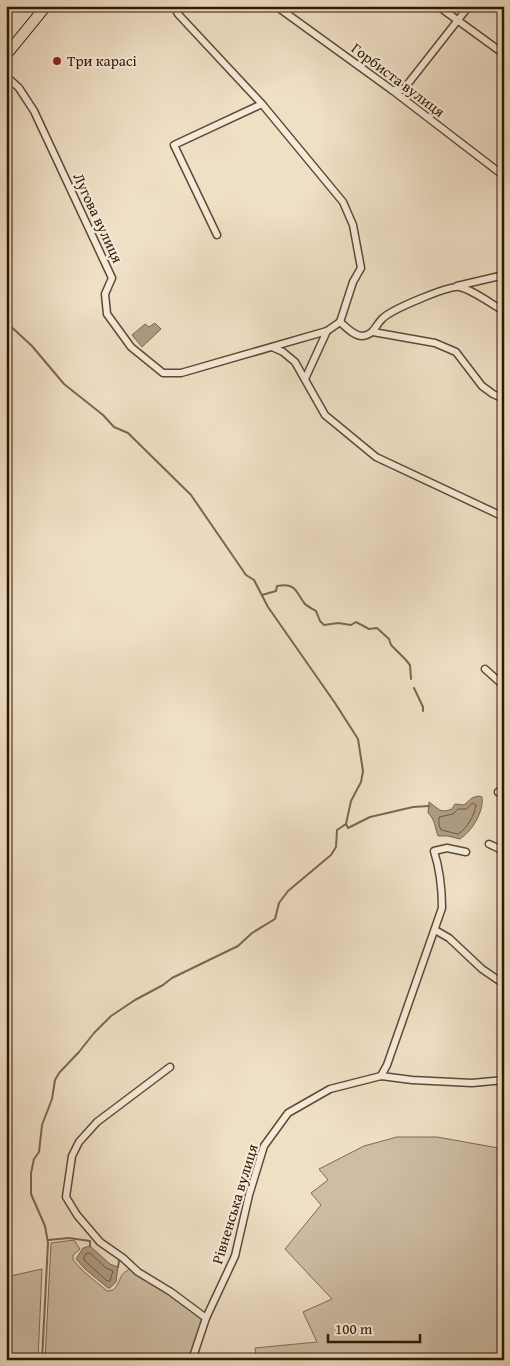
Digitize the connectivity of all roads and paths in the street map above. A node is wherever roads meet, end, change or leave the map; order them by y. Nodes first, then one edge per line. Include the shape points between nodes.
1 (46, 6) edge
2 (174, 6) edge
3 (276, 6) edge
4 (438, 6) edge
5 (469, 6) edge
6 (458, 21) junction
7 (504, 54) edge
8 (6, 55) edge
9 (6, 76) edge
10 (392, 90) junction
11 (262, 104) junction
12 (504, 176) edge
13 (217, 235) dead end
14 (504, 275) edge
15 (454, 287) junction
16 (504, 311) edge
17 (340, 322) junction
18 (327, 331) junction
19 (373, 332) junction
20 (272, 347) junction
21 (305, 379) junction
22 (504, 399) edge
23 (504, 517) edge
24 (484, 669) dead end
25 (504, 686) edge
26 (488, 844) dead end
27 (504, 850) edge
28 (466, 852) dead end
29 (435, 930) junction
30 (504, 984) edge
31 (170, 1067) dead end
32 (381, 1076) junction
33 (504, 1080) edge
34 (206, 1318) junction
35 (192, 1360) edge

1 - 8 main road
2 - 11 street
3 - 10 street, Горбиста вулиця
4 - 6 street
5 - 6 street
6 - 7 street
6 - 10 street via 403,90
9 - 20 street, Лугова вулиця via 19,88 34,111 112,278 105,294 107,314 131,347 163,373 181,372
10 - 12 street, Горбиста вулиця
11 - 13 street via 174,144
11 - 17 street via 343,202 353,225 361,268
14 - 15 street
15 - 16 street via 464,289
15 - 19 street via 397,309 382,319
17 - 18 street
17 - 19 street via 361,336
18 - 20 street, Лугова вулиця
18 - 21 street
19 - 22 street via 435,343 456,352 482,386
20 - 21 street via 296,362
21 - 23 street via 325,415 376,457
24 - 25 street
26 - 27 street
28 - 29 street via 447,848 434,851 442,884 442,908
29 - 30 street
29 - 32 street
31 - 34 street via 97,1122 79,1142 72,1156 66,1197 100,1242
32 - 33 street, Рівненська вулиця via 464,1082
32 - 34 street, Рівненська вулиця via 330,1089 288,1113 264,1146 235,1256
34 - 35 street, Рівненська вулиця

